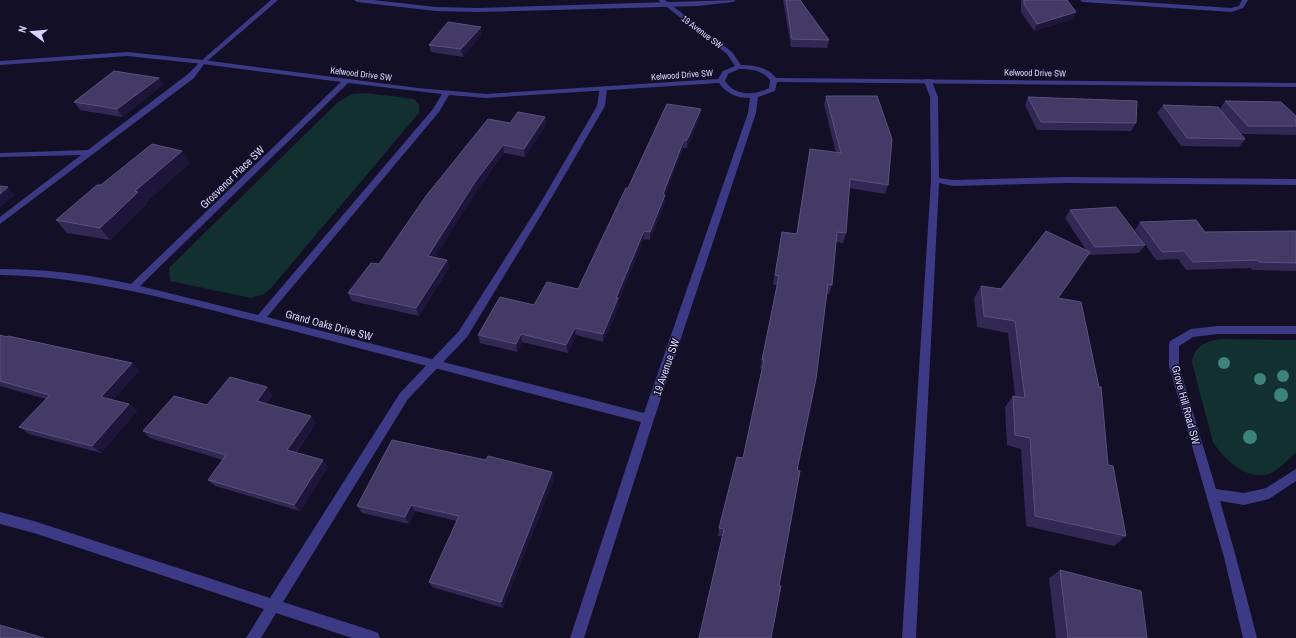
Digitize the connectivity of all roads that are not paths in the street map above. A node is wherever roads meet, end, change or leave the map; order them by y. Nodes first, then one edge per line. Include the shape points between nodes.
1 (275, 0) edge
2 (357, 0) edge
3 (661, 0) edge
4 (733, 0) edge
5 (1083, 0) edge
6 (1245, 0) edge
7 (667, 5) junction
8 (203, 62) junction
9 (0, 63) edge
10 (739, 67) junction
11 (774, 80) junction
12 (346, 81) junction
13 (721, 81) junction
14 (928, 81) junction
15 (1296, 85) edge
16 (603, 90) junction
17 (447, 93) junction
18 (754, 96) junction
19 (90, 152) junction
20 (0, 155) edge
21 (935, 180) junction
22 (1296, 182) edge
23 (0, 221) edge
24 (0, 272) edge
25 (132, 288) junction
26 (260, 319) junction
27 (1296, 330) edge
28 (433, 364) junction
29 (648, 419) junction
30 (1296, 474) edge
31 (1211, 494) junction
32 (0, 518) edge
33 (273, 606) junction
34 (253, 638) edge
35 (373, 638) edge
36 (577, 638) edge
37 (909, 638) edge
38 (1250, 638) edge

1 - 8 street
2 - 7 street via 436,9 478,10
3 - 7 street, 19 Avenue SW
4 - 7 street
5 - 6 street via 1231,10 1241,7
7 - 10 street, 19 Avenue SW via 730,53
8 - 9 street, Kelwood Drive SW via 127,54
8 - 12 street, Kelwood Drive SW
8 - 19 street via 191,76
10 - 11 street via 762,70 770,74
10 - 13 street via 726,72
11 - 14 street, Kelwood Drive SW
11 - 18 street via 772,89
12 - 17 street, Kelwood Drive SW
12 - 25 street, Grosvenor Place SW
13 - 16 street, Kelwood Drive SW
13 - 18 street via 727,89 739,95
14 - 15 street, Kelwood Drive SW
14 - 21 street via 934,97
16 - 17 street, Kelwood Drive SW via 486,96
16 - 28 street via 601,106 464,334
17 - 26 street via 436,110
18 - 29 street, 19 Avenue SW via 752,113
19 - 20 street
19 - 23 street
21 - 22 street via 953,183 1066,180
21 - 37 street
24 - 25 street, Grand Oaks Drive SW via 53,273
25 - 26 street, Grand Oaks Drive SW
26 - 28 street, Grand Oaks Drive SW
27 - 31 street, Grove Hill Road SW via 1218,330 1191,333 1174,344 1174,366
28 - 29 street, Grand Oaks Drive SW
28 - 33 street via 404,396
29 - 36 street, 19 Avenue SW
30 - 31 street via 1269,493 1244,499
31 - 38 street, Grove Hill Road SW
32 - 33 street
33 - 34 street
33 - 35 street

